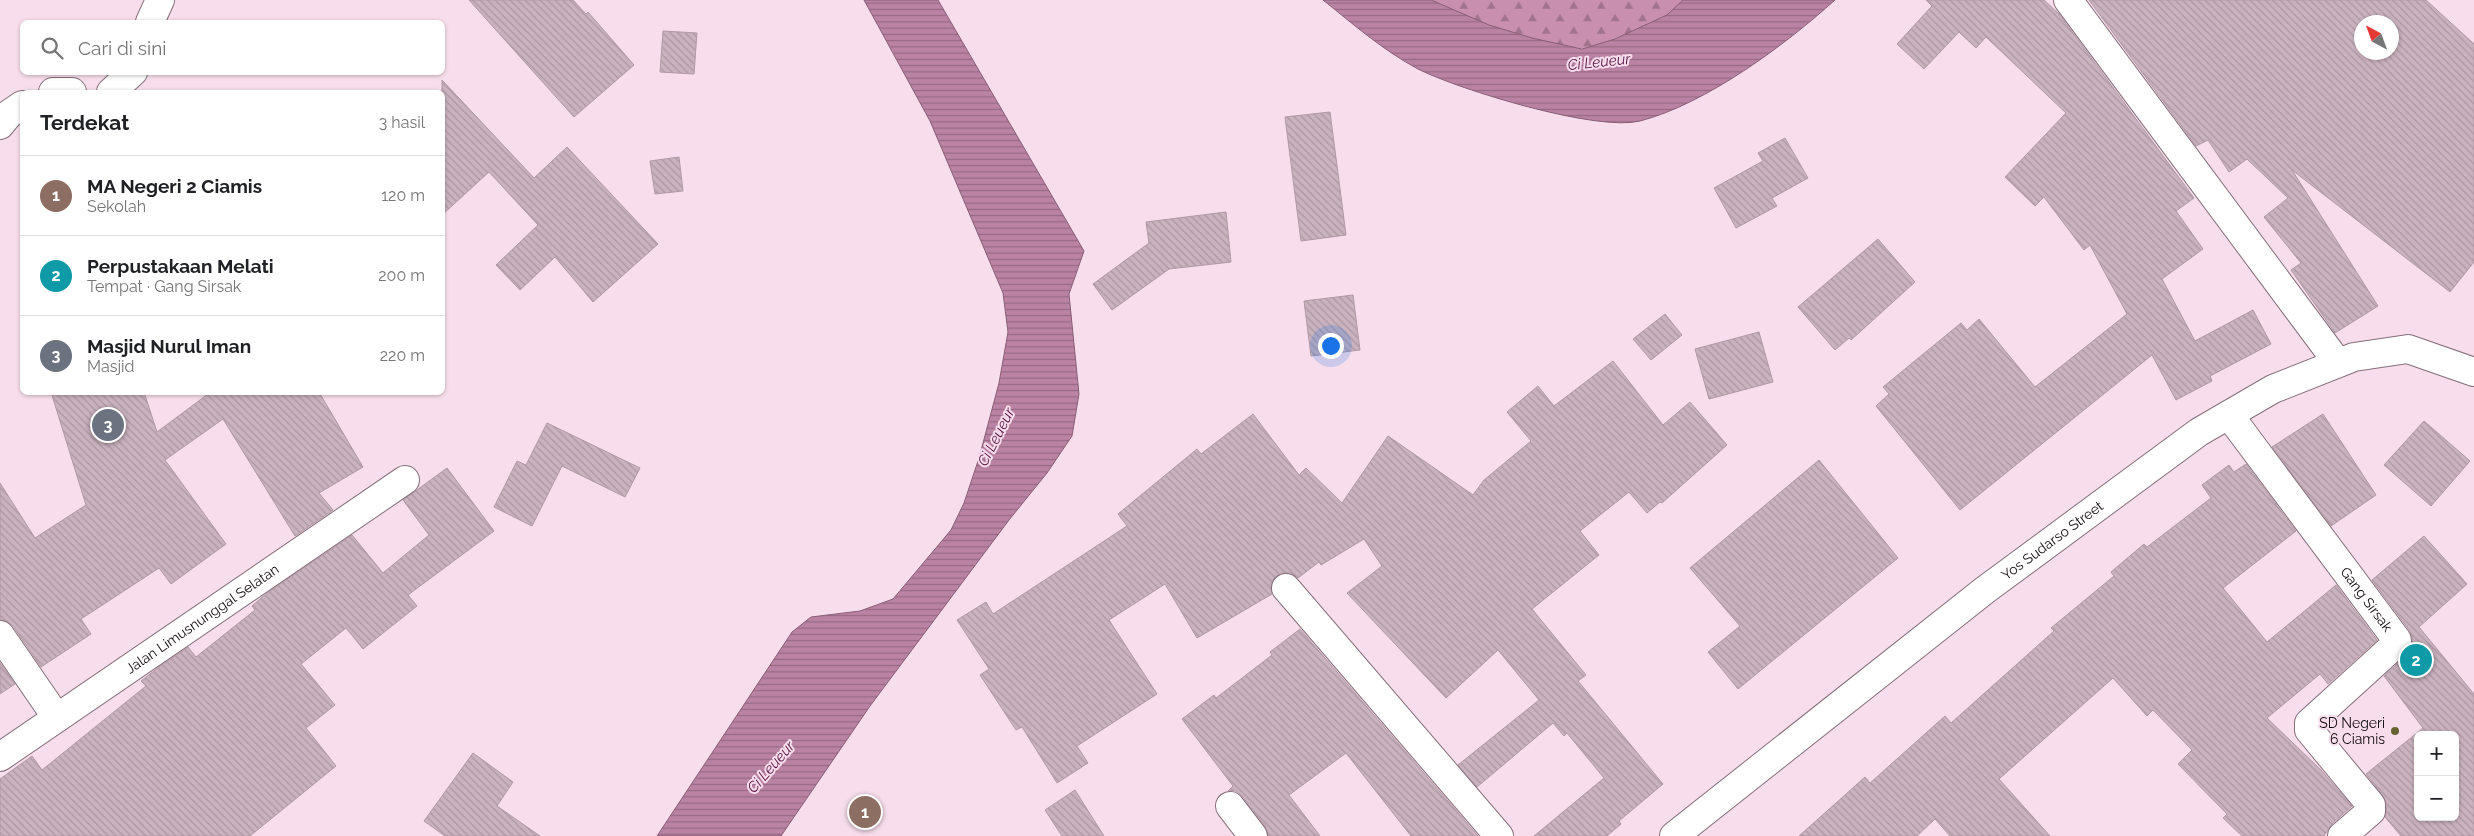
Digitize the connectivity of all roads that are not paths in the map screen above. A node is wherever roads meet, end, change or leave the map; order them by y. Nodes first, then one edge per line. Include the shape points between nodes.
1 (160, 0) edge
2 (2068, 0) edge
3 (151, 20) edge
4 (130, 75) edge
5 (113, 90) edge
6 (20, 106) edge
7 (0, 125) edge
8 (2338, 363) junction
9 (2474, 372) edge
10 (2228, 415) junction
11 (405, 480) dead end
12 (1286, 588) dead end
13 (0, 634) edge
14 (57, 718) junction
15 (0, 757) edge
16 (1230, 806) dead end
17 (1676, 835) edge
18 (1253, 836) edge
19 (1499, 836) edge
20 (2342, 836) edge

1 - 3 street
2 - 8 street
4 - 5 street
6 - 7 street
8 - 9 street, Yos Sudarso Street via 2354,357 2408,349
8 - 10 street, Yos Sudarso Street via 2273,390
10 - 17 street, Yos Sudarso Street via 2200,432 1985,590
10 - 20 street, Gang Sirsak via 2397,640 2309,723 2309,730 2370,805 2371,811
11 - 14 street, Jalan Limusnunggal Selatan
12 - 19 street
13 - 14 street
14 - 15 street, Jalan Limusnunggal Selatan
16 - 18 street

